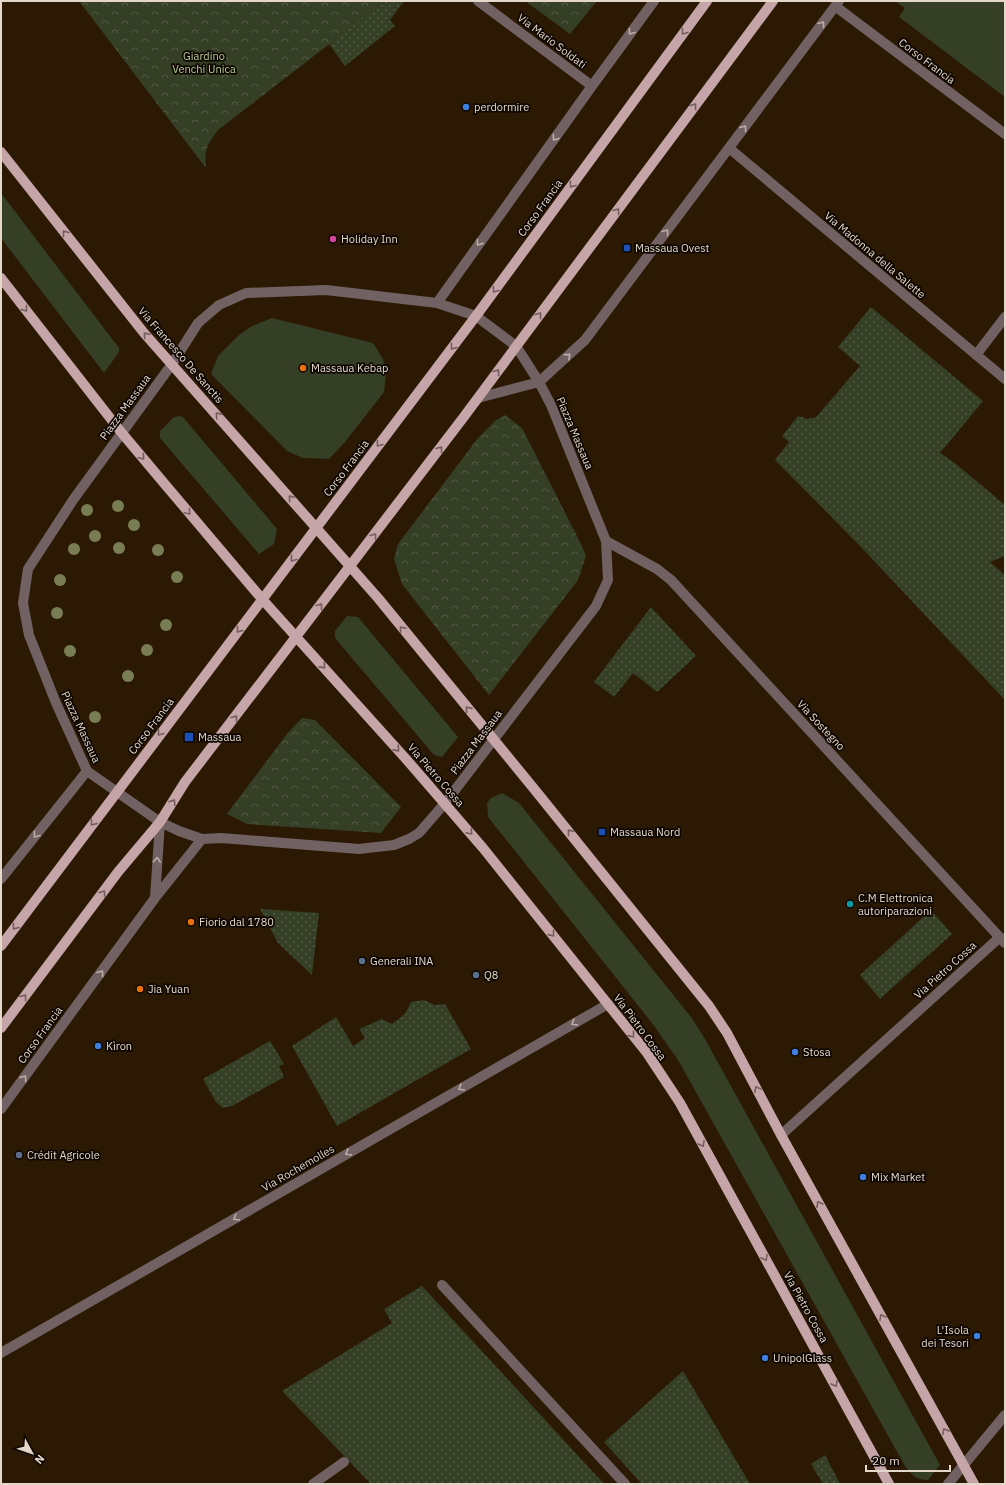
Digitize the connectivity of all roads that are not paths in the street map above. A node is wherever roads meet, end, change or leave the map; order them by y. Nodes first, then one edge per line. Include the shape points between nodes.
1 (478, 1) edge
2 (654, 1) edge
3 (707, 1) edge
4 (773, 1) edge
5 (837, 4) edge
6 (592, 86) junction
7 (1005, 134) edge
8 (729, 148) junction
9 (1, 152) edge
10 (1, 278) edge
11 (437, 303) junction
12 (476, 316) junction
13 (1005, 317) edge
14 (516, 346) junction
15 (976, 355) junction
16 (172, 364) junction
17 (1005, 379) edge
18 (539, 382) junction
19 (478, 398) junction
20 (121, 432) junction
21 (316, 528) junction
22 (606, 541) junction
23 (350, 567) junction
24 (262, 599) junction
25 (296, 637) junction
26 (493, 739) junction
27 (87, 771) junction
28 (116, 792) junction
29 (445, 803) junction
30 (160, 822) junction
31 (202, 839) junction
32 (1, 880) edge
33 (155, 898) junction
34 (1002, 940) edge
35 (1, 946) edge
36 (608, 1004) junction
37 (1, 1028) edge
38 (1, 1109) edge
39 (781, 1134) junction
40 (442, 1285) dead end
41 (1, 1353) edge
42 (1005, 1415) edge
43 (344, 1462) dead end
44 (964, 1465) junction
45 (313, 1484) edge
46 (625, 1484) edge
47 (889, 1484) edge
48 (948, 1484) edge
49 (974, 1484) edge

1 - 6 street, Via Mario Soldati
2 -> 6 street
3 -> 12 main road, Corso Francia
14 -> 4 main road
5 - 7 street, Corso Francia
8 -> 5 street, Corso Francia
6 -> 11 street
8 - 15 street, Via Madonna della Salette
18 -> 8 street, Corso Francia via 585,340
16 -> 9 main road, Via Francesco De Sanctis via 144,333
10 -> 20 main road
11 - 12 street, Piazza Massaua
11 - 16 street, Piazza Massaua via 326,290 246,293 219,305 198,323
12 - 14 street, Piazza Massaua
12 -> 21 main road, Corso Francia
13 - 15 street
14 - 18 street, Piazza Massaua
19 -> 14 main road
15 - 17 street, Via Madonna della Salette
16 - 20 street, Piazza Massaua
21 -> 16 main road, Via Francesco De Sanctis
18 - 19 street
18 - 22 street, Piazza Massaua via 556,415
23 -> 19 main road
20 -> 24 main road
20 - 27 street, Piazza Massaua via 72,500 28,568 24,603 29,635
21 - 23 main road, Via Francesco De Sanctis
21 -> 24 main road, Corso Francia
22 - 26 street, Piazza Massaua via 608,580 596,606
22 - 34 street, Via Sostegno via 657,569 671,580
25 -> 23 main road
26 -> 23 main road
24 - 25 main road
24 -> 28 main road, Corso Francia
25 -> 29 main road, Via Pietro Cossa
30 -> 25 main road via 185,782
26 - 29 street, Piazza Massaua
39 -> 26 main road via 727,1033 709,1006
27 - 28 street, Piazza Massaua
27 -> 32 street
28 - 30 street, Piazza Massaua
28 -> 35 main road, Corso Francia
29 - 31 street, Piazza Massaua via 419,833 394,845 359,849 221,838
29 -> 36 main road, Via Pietro Cossa
30 - 31 street, Piazza Massaua
33 -> 30 street
37 -> 30 main road via 118,872
31 - 33 street, Corso Francia
38 -> 33 street, Corso Francia
34 - 39 street, Via Pietro Cossa
36 -> 41 street, Via Rochemolles
36 -> 47 main road, Via Pietro Cossa via 680,1103
44 -> 39 main road
40 - 46 street
42 - 44 street
43 - 45 street
44 - 48 street
44 - 49 main road

